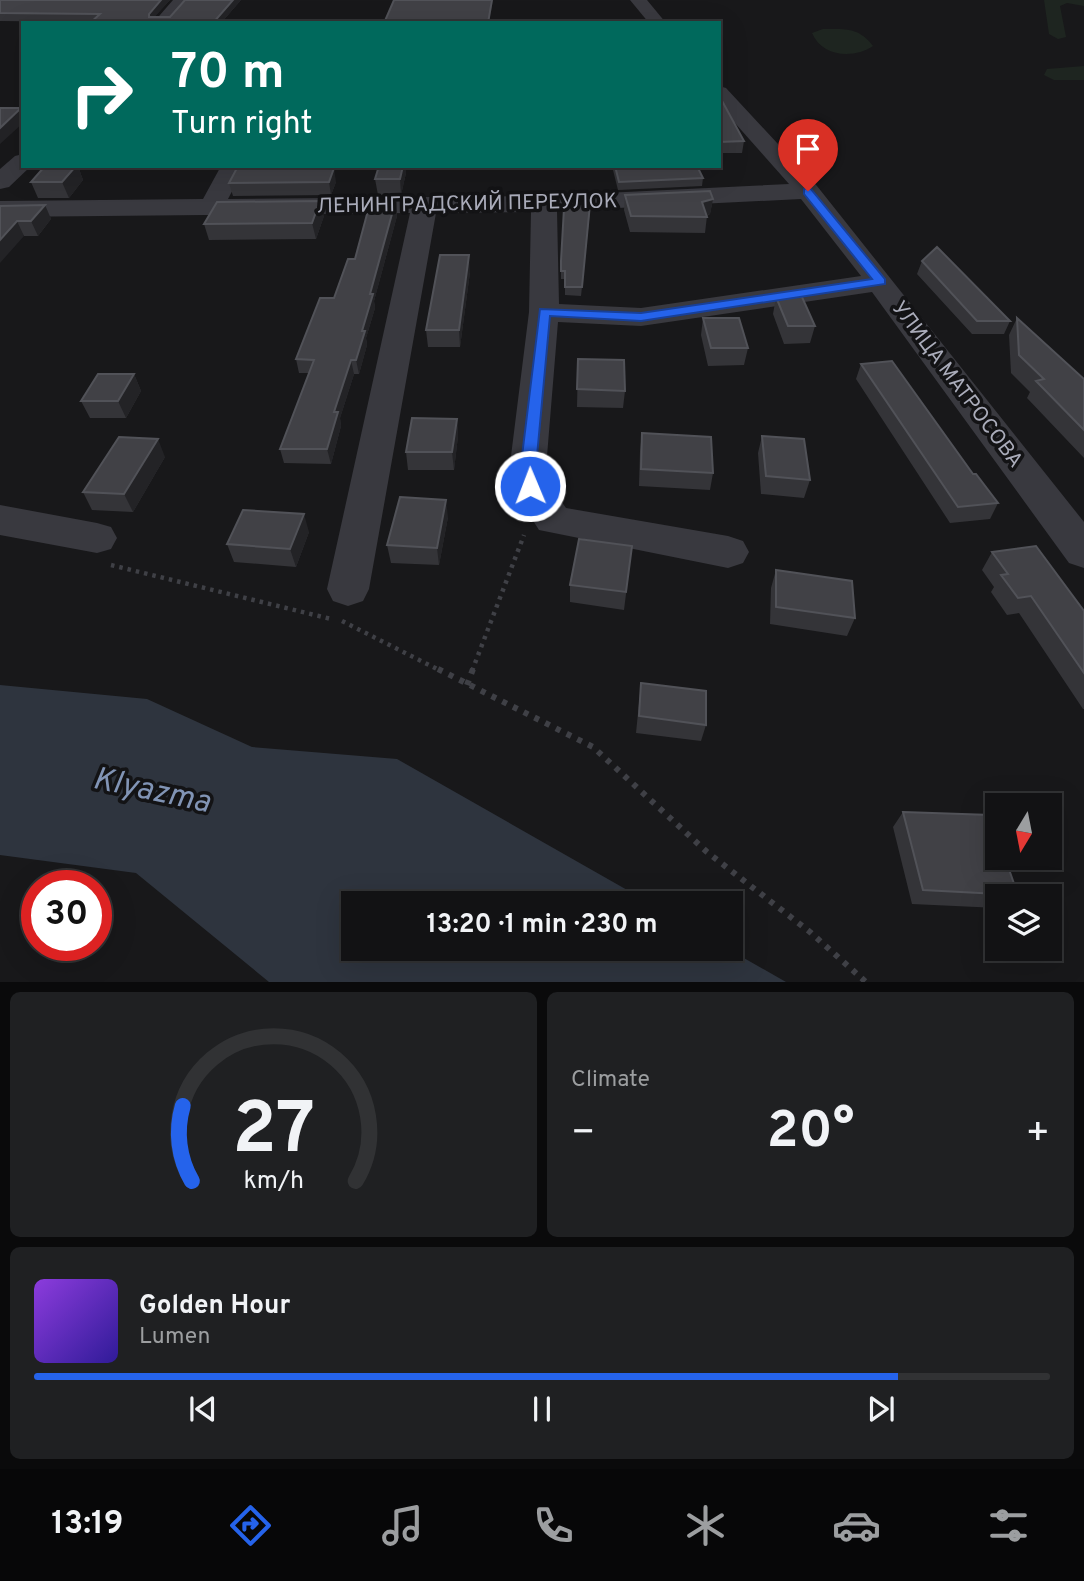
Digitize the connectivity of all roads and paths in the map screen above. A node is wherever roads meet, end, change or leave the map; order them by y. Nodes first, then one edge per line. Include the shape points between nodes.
1 (182, 0) edge
2 (638, 0) edge
3 (163, 21) edge
4 (656, 21) edge
5 (721, 94) edge
6 (21, 162) edge
7 (232, 168) edge
8 (0, 182) edge
9 (808, 191) junction
10 (544, 204) junction
11 (424, 206) junction
12 (211, 208) junction
13 (0, 209) edge
14 (880, 282) junction
15 (544, 312) junction
16 (538, 498) junction
17 (0, 520) edge
18 (97, 538) joint
19 (728, 552) dead end
20 (1084, 552) edge
21 (345, 606) junction
22 (467, 685) junction
23 (867, 982) edge

1 - 3 street
2 - 4 street
5 - 9 street, УЛИЦА МАТРОСОВА
6 - 8 street
7 - 12 street
9 - 10 street, ЛЕНИНГРАДСКИЙ ПЕРЕУЛОК
9 - 14 street, УЛИЦА МАТРОСОВА
10 - 11 street, ЛЕНИНГРАДСКИЙ ПЕРЕУЛОК
10 - 15 street
11 - 12 street, ЛЕНИНГРАДСКИЙ ПЕРЕУЛОК
11 - 21 street
12 - 13 street, ЛЕНИНГРАДСКИЙ ПЕРЕУЛОК
14 - 15 street via 641,317
14 - 20 street, УЛИЦА МАТРОСОВА
15 - 16 street via 529,456 530,486
16 - 19 street via 552,520
16 - 22 path
17 - 18 street
18 - 21 path via 90,560
21 - 22 path
22 - 23 path via 593,747 707,852

